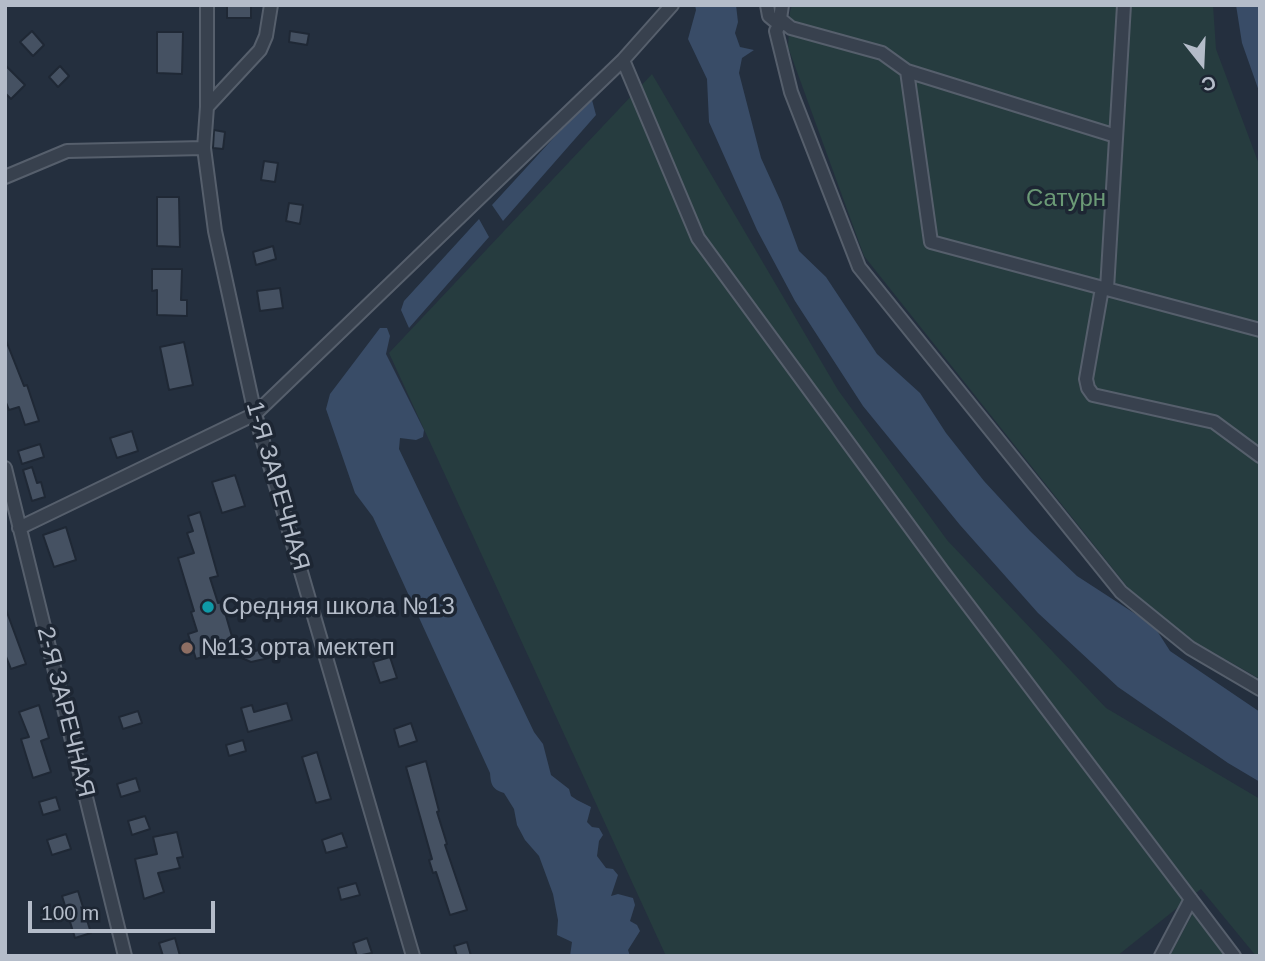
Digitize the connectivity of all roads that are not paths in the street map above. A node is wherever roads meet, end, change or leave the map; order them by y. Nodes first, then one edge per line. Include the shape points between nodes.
1 (207, 5) edge
2 (271, 5) edge
3 (672, 5) edge
4 (767, 5) edge
5 (782, 5) edge
6 (1124, 5) edge
7 (781, 22) junction
8 (623, 60) junction
9 (907, 71) junction
10 (207, 107) junction
11 (1116, 136) junction
12 (204, 148) junction
13 (5, 177) edge
14 (1104, 289) junction
15 (1260, 330) edge
16 (256, 414) junction
17 (1260, 456) edge
18 (5, 468) edge
19 (19, 528) junction
20 (1260, 689) edge
21 (1191, 899) junction
22 (411, 955) edge
23 (125, 956) edge
24 (1161, 956) edge
25 (1234, 956) edge

1 - 10 street, 1-Я ЗАРЕЧНАЯ
2 - 10 street via 260,50
3 - 8 street
4 - 7 street via 769,16
5 - 7 street
6 - 11 street
7 - 9 street via 882,53
7 - 20 street via 776,31 791,92 859,267 1121,592 1190,648
8 - 16 street
8 - 21 street via 698,238
9 - 11 street
9 - 14 street via 931,242
10 - 12 street, 1-Я ЗАРЕЧНАЯ
11 - 14 street
12 - 13 street via 67,151
12 - 16 street, 1-Я ЗАРЕЧНАЯ via 215,231
14 - 15 street
14 - 17 street via 1086,379 1093,394 1213,422
16 - 19 street
16 - 22 street, 1-Я ЗАРЕЧНАЯ
18 - 19 street, 2-Я ЗАРЕЧНАЯ
19 - 23 street, 2-Я ЗАРЕЧНАЯ
21 - 24 street
21 - 25 street

